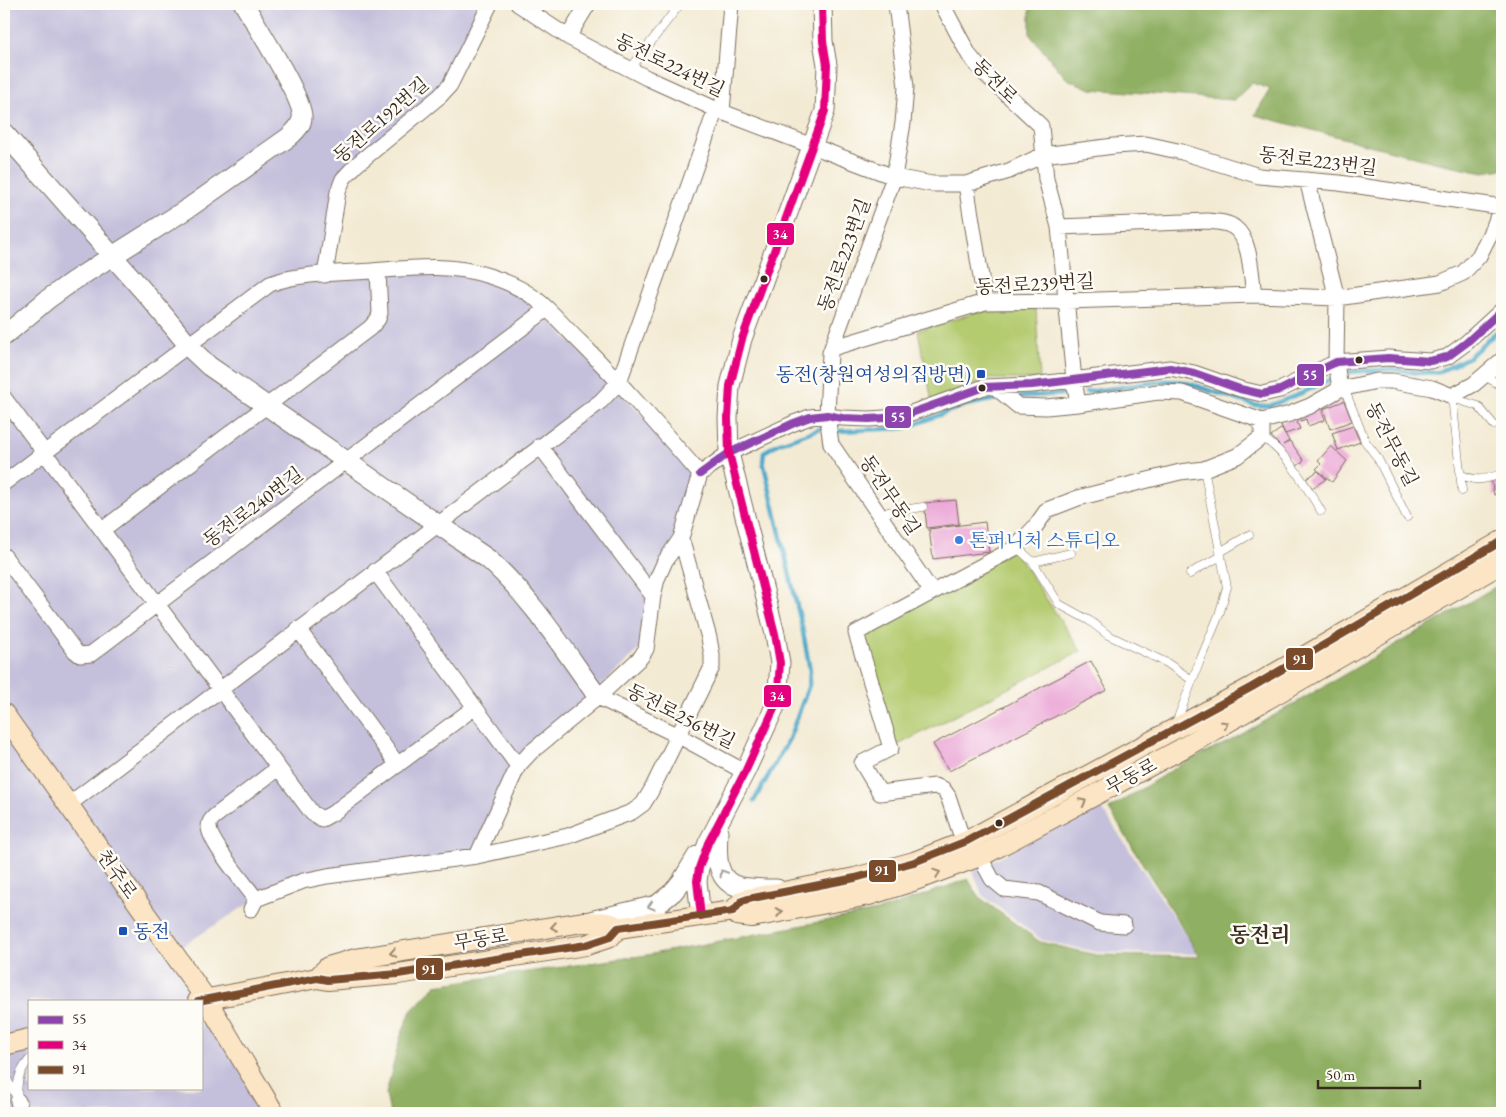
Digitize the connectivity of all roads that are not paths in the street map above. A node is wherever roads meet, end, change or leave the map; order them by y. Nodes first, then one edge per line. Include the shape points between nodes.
1 (244, 4) edge
2 (490, 4) edge
3 (518, 4) edge
4 (588, 4) edge
5 (680, 4) edge
6 (731, 4) edge
7 (822, 4) edge
8 (896, 4) edge
9 (942, 4) edge
10 (568, 37) junction
11 (631, 68) junction
12 (719, 111) junction
13 (4, 134) edge
14 (813, 146) junction
15 (1043, 155) junction
16 (894, 177) junction
17 (1307, 180) junction
18 (966, 184) junction
19 (1501, 207) edge
20 (1058, 227) junction
21 (112, 257) junction
22 (378, 270) junction
23 (325, 274) junction
24 (1254, 295) junction
25 (1337, 298) junction
26 (985, 302) junction
27 (1066, 302) junction
28 (547, 309) junction
29 (1502, 310) edge
30 (4, 336) edge
31 (188, 346) junction
32 (832, 348) junction
33 (1502, 360) edge
34 (1336, 362) junction
35 (1487, 374) junction
36 (1074, 380) junction
37 (620, 382) junction
38 (1502, 386) edge
39 (990, 387) junction
40 (1342, 388) junction
41 (1452, 397) junction
42 (4, 398) edge
43 (1078, 404) junction
44 (267, 406) junction
45 (826, 415) junction
46 (1262, 421) junction
47 (1494, 425) dead end
48 (1262, 437) junction
49 (540, 446) junction
50 (45, 453) junction
51 (729, 453) junction
52 (348, 461) junction
53 (1204, 469) junction
54 (700, 474) junction
55 (1460, 474) junction
56 (1502, 474) edge
57 (4, 483) edge
58 (1462, 491) dead end
59 (924, 507) dead end
60 (1322, 511) dead end
61 (1407, 517) dead end
62 (882, 519) junction
63 (438, 523) junction
64 (102, 530) junction
65 (1249, 535) dead end
66 (680, 538) junction
67 (1502, 541) edge
68 (1015, 548) junction
69 (1072, 553) dead end
70 (1220, 554) junction
71 (4, 556) edge
72 (1033, 562) junction
73 (1502, 563) edge
74 (375, 571) junction
75 (1190, 574) dead end
76 (932, 592) junction
77 (653, 596) junction
78 (158, 605) junction
79 (298, 629) junction
80 (1192, 680) junction
81 (220, 689) junction
82 (598, 697) junction
83 (475, 707) junction
84 (4, 714) edge
85 (1172, 732) junction
86 (679, 736) junction
87 (398, 765) junction
88 (518, 766) junction
89 (278, 768) junction
90 (744, 772) junction
91 (68, 805) junction
92 (718, 822) junction
93 (960, 832) dead end
94 (477, 856) junction
95 (986, 868) dead end
96 (800, 890) junction
97 (733, 911) junction
98 (702, 916) junction
99 (583, 922) junction
100 (1124, 925) dead end
101 (618, 928) junction
102 (318, 978) junction
103 (202, 1000) edge
104 (28, 1039) edge
105 (4, 1045) edge
106 (28, 1061) edge
107 (4, 1074) edge
108 (19, 1107) edge
109 (274, 1113) edge

1 - 21 street via 294,91 303,118 299,127 207,196
2 - 23 street, 동전로192번길 via 450,86 343,179
3 - 10 street, 동전로224번길
4 - 10 street
5 - 11 lane
6 - 12 street
7 - 14 street via 827,64 825,111
8 - 16 street, 동전로223번길 via 906,102
9 - 15 street, 동전로 via 969,55 1041,126
10 - 11 street, 동전로224번길
11 - 12 street, 동전로224번길
12 - 14 street, 동전로224번길
12 - 37 street
13 - 21 street
14 - 16 street, 동전로223번길
14 - 51 street via 742,339 730,386
15 - 17 street, 동전로223번길 via 1146,144 1259,176
15 - 18 street, 동전로223번길
15 - 20 street
16 - 18 street, 동전로223번길 via 932,184
16 - 32 street, 동전로223번길
17 - 19 street, 동전로223번길
17 - 25 street
18 - 26 street
19 - 25 street, 동전로239번길 via 1483,249 1464,273 1440,283
20 - 24 street via 1221,222 1234,228 1246,241
20 - 27 street
21 - 30 street via 48,299
21 - 31 street
22 - 23 street
22 - 28 street via 450,268 489,276 517,287
22 - 44 street via 381,304 378,319
23 - 31 street via 270,284
24 - 25 street, 동전로239번길
24 - 27 street, 동전로239번길
25 - 34 street
26 - 27 street, 동전로239번길
26 - 32 street, 동전로239번길
27 - 36 street
28 - 37 street
28 - 52 street, 동전로240번길
29 - 34 street via 1447,357 1430,361 1388,358
31 - 44 street via 209,366
31 - 50 street
32 - 45 street
33 - 35 street
34 - 36 street via 1280,390 1262,394 1170,368
34 - 40 street
35 - 38 lane via 1485,376
35 - 41 street
36 - 39 street
36 - 43 street
37 - 49 street via 601,402
37 - 54 street
39 - 43 street via 1018,406
39 - 45 street via 900,417 869,419
40 - 41 street, 동전무동길 via 1366,382 1392,381 1432,388
40 - 46 street, 동전무동길 via 1310,406
40 - 61 lane, 동전무동길 via 1365,441 1377,457
41 - 47 lane via 1478,406
41 - 55 lane
42 - 50 street
43 - 46 street via 1158,392 1182,393
44 - 52 street
44 - 64 street
45 - 51 street via 794,423
45 - 62 street, 동전무동길 via 831,444
46 - 48 street
48 - 53 street via 1237,456
48 - 60 lane via 1290,462
49 - 63 street
49 - 77 street
50 - 57 street
50 - 64 street
51 - 54 street
51 - 90 street via 780,663 777,702
52 - 63 street
52 - 78 street, 동전로240번길
53 - 68 street via 1180,472 1060,504 1047,510
53 - 70 lane
54 - 66 street
55 - 56 lane via 1481,480
55 - 58 lane
59 - 62 lane via 888,512
62 - 76 street, 동전무동길
63 - 74 street
63 - 82 street via 502,571
64 - 78 street
65 - 70 lane
66 - 77 street via 665,561
66 - 86 street via 709,638 712,666
67 - 85 main road, 무동로
68 - 72 lane
68 - 76 street
69 - 72 lane
70 - 75 lane
70 - 80 lane via 1227,587
71 - 78 street, 동전로240번길 via 80,655 97,651
72 - 80 lane via 1059,604 1108,635 1167,663
97 -> 73 main road, 무동로 via 752,917 869,895 983,855 1181,749
74 - 79 street
74 - 83 street
76 - 93 street via 856,633 891,748 862,763 880,793 934,786 943,789
77 - 82 street via 646,649
78 - 81 street
79 - 81 street
79 - 87 street
80 - 85 lane
81 - 89 street
81 - 91 street
82 - 86 street, 동전로256번길
82 - 88 street
83 - 87 street
83 - 88 street
84 - 91 main road, 천주로
85 - 96 main road, 무동로 via 967,841 914,862
86 - 90 street, 동전로256번길
86 - 94 street via 643,804 632,812 568,836
87 - 89 street via 322,819 312,813
88 - 94 street
89 - 94 street via 210,822 209,829 218,847 254,904 303,881
90 - 92 street
91 - 103 main road, 천주로
96 -> 92 street via 739,887 728,881 718,864
92 - 98 street via 699,868 697,881
92 -> 99 street via 682,881 663,901
95 - 100 street via 992,879 1004,889 1039,893 1100,923
96 - 97 main road, 무동로 via 742,901
97 - 98 main road, 무동로
98 - 101 main road, 무동로
99 - 101 main road, 무동로 via 609,923
99 -> 102 main road, 무동로 via 356,959 328,968
101 - 102 main road, 무동로 via 610,937 586,945 398,974
102 - 103 main road, 무동로
103 - 109 main road, 천주로
104 - 105 main road
106 - 108 lane via 18,1079
107 - 108 lane

